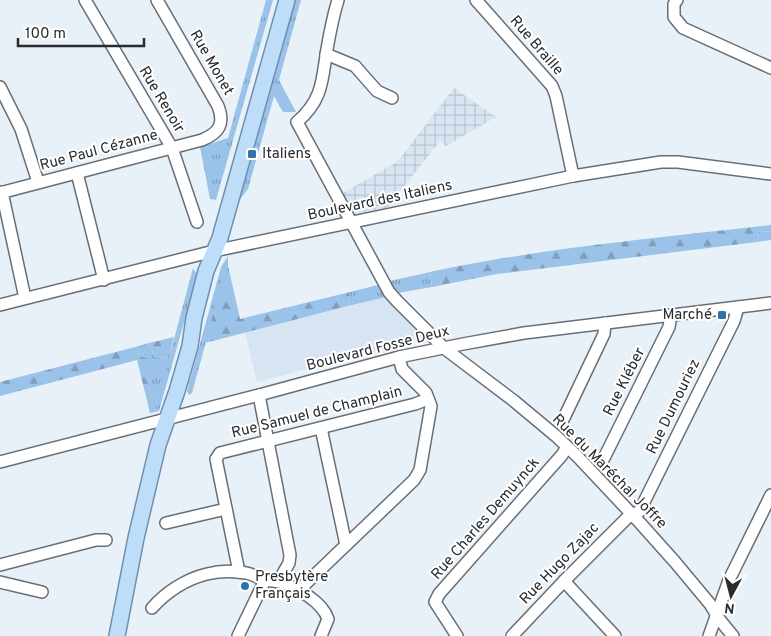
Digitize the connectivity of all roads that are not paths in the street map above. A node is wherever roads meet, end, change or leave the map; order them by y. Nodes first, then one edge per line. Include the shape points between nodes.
1 (85, 0) edge
2 (157, 0) edge
3 (278, 0) edge
4 (287, 0) edge
5 (338, 0) edge
6 (476, 0) edge
7 (677, 0) edge
8 (326, 54) junction
9 (771, 68) edge
10 (0, 87) edge
11 (392, 98) dead end
12 (222, 116) joint
13 (248, 134) junction
14 (172, 148) junction
15 (77, 173) junction
16 (771, 174) edge
17 (573, 176) junction
18 (38, 182) junction
19 (1, 192) edge
20 (196, 222) dead end
21 (352, 222) junction
22 (214, 251) junction
23 (104, 280) junction
24 (26, 298) junction
25 (771, 303) edge
26 (0, 305) edge
27 (738, 307) junction
28 (670, 315) junction
29 (605, 323) junction
30 (444, 348) junction
31 (399, 358) junction
32 (259, 395) junction
33 (428, 399) junction
34 (168, 418) junction
35 (562, 422) dead end
36 (321, 428) junction
37 (268, 440) junction
38 (567, 447) junction
39 (603, 460) dead end
40 (0, 462) edge
41 (771, 496) edge
42 (226, 509) junction
43 (631, 514) junction
44 (166, 523) dead end
45 (106, 540) dead end
46 (346, 545) junction
47 (0, 565) edge
48 (239, 572) junction
49 (265, 580) junction
50 (564, 581) junction
51 (0, 582) edge
52 (278, 582) junction
53 (299, 590) junction
54 (42, 592) dead end
55 (152, 608) dead end
56 (717, 614) junction
57 (519, 634) edge
58 (117, 636) edge
59 (238, 636) edge
60 (321, 636) edge
61 (457, 636) edge
62 (615, 636) edge
63 (709, 636) edge
64 (732, 636) edge

1 - 14 street, Rue Renoir
2 - 12 street, Rue Monet
3 - 13 main road via 252,98
4 - 13 main road
5 - 8 street
6 - 17 street, Rue Braille via 552,86
7 - 9 street via 674,17 683,28
8 - 11 street via 355,66 377,91
8 - 21 street, Rue du Maréchal Joffre via 324,79 318,96 312,108 297,122
10 - 18 street via 22,129
12 - 14 street, Rue Paul Cézanne via 219,128 212,136
13 - 22 main road
14 - 15 street, Rue Paul Cézanne
14 - 20 street, Rue Renoir
15 - 18 street, Rue Paul Cézanne
15 - 23 street
16 - 17 street, Boulevard des Italiens via 661,162
17 - 21 street, Boulevard des Italiens
18 - 19 street, Rue Paul Cézanne
19 - 24 street
21 - 22 street, Boulevard des Italiens
21 - 30 street, Rue du Maréchal Joffre via 389,292
22 - 23 street, Boulevard des Italiens
22 - 34 main road
23 - 24 street, Boulevard des Italiens
24 - 26 street, Boulevard des Italiens
25 - 27 street, Boulevard Fosse Deux
27 - 28 street, Boulevard Fosse Deux
27 - 43 street, Rue Dumouriez via 639,512
28 - 29 street, Boulevard Fosse Deux
28 - 39 street, Rue Kléber via 669,327
29 - 30 street, Boulevard Fosse Deux via 524,333
29 - 35 street via 604,334
30 - 31 street, Boulevard Fosse Deux
30 - 38 street, Rue du Maréchal Joffre via 514,401
31 - 32 street, Boulevard Fosse Deux
31 - 33 street via 402,369
32 - 34 street, Boulevard Fosse Deux
32 - 37 street
33 - 36 street, Rue Samuel de Champlain
33 - 46 street via 431,406 420,470 414,480
34 - 40 street, Boulevard Fosse Deux
34 - 58 main road via 158,445 136,538
36 - 37 street, Rue Samuel de Champlain
36 - 46 street
37 - 42 street, Rue Samuel de Champlain via 220,453 216,459
37 - 52 street via 290,555
38 - 43 street, Rue du Maréchal Joffre
38 - 61 street, Rue Charles Demuynck via 439,594 435,602
41 - 56 street via 729,580
42 - 44 street
42 - 48 street
43 - 50 street, Rue Hugo Zajac
43 - 56 street, Rue du Maréchal Joffre
45 - 47 street
46 - 53 street
48 - 49 street
48 - 55 street via 196,578 162,597
49 - 52 street
49 - 59 street
50 - 57 street, Rue Hugo Zajac
50 - 62 street
51 - 54 street
52 - 53 street
53 - 60 street via 320,606 327,616
56 - 63 street
56 - 64 street, Rue du Maréchal Joffre

